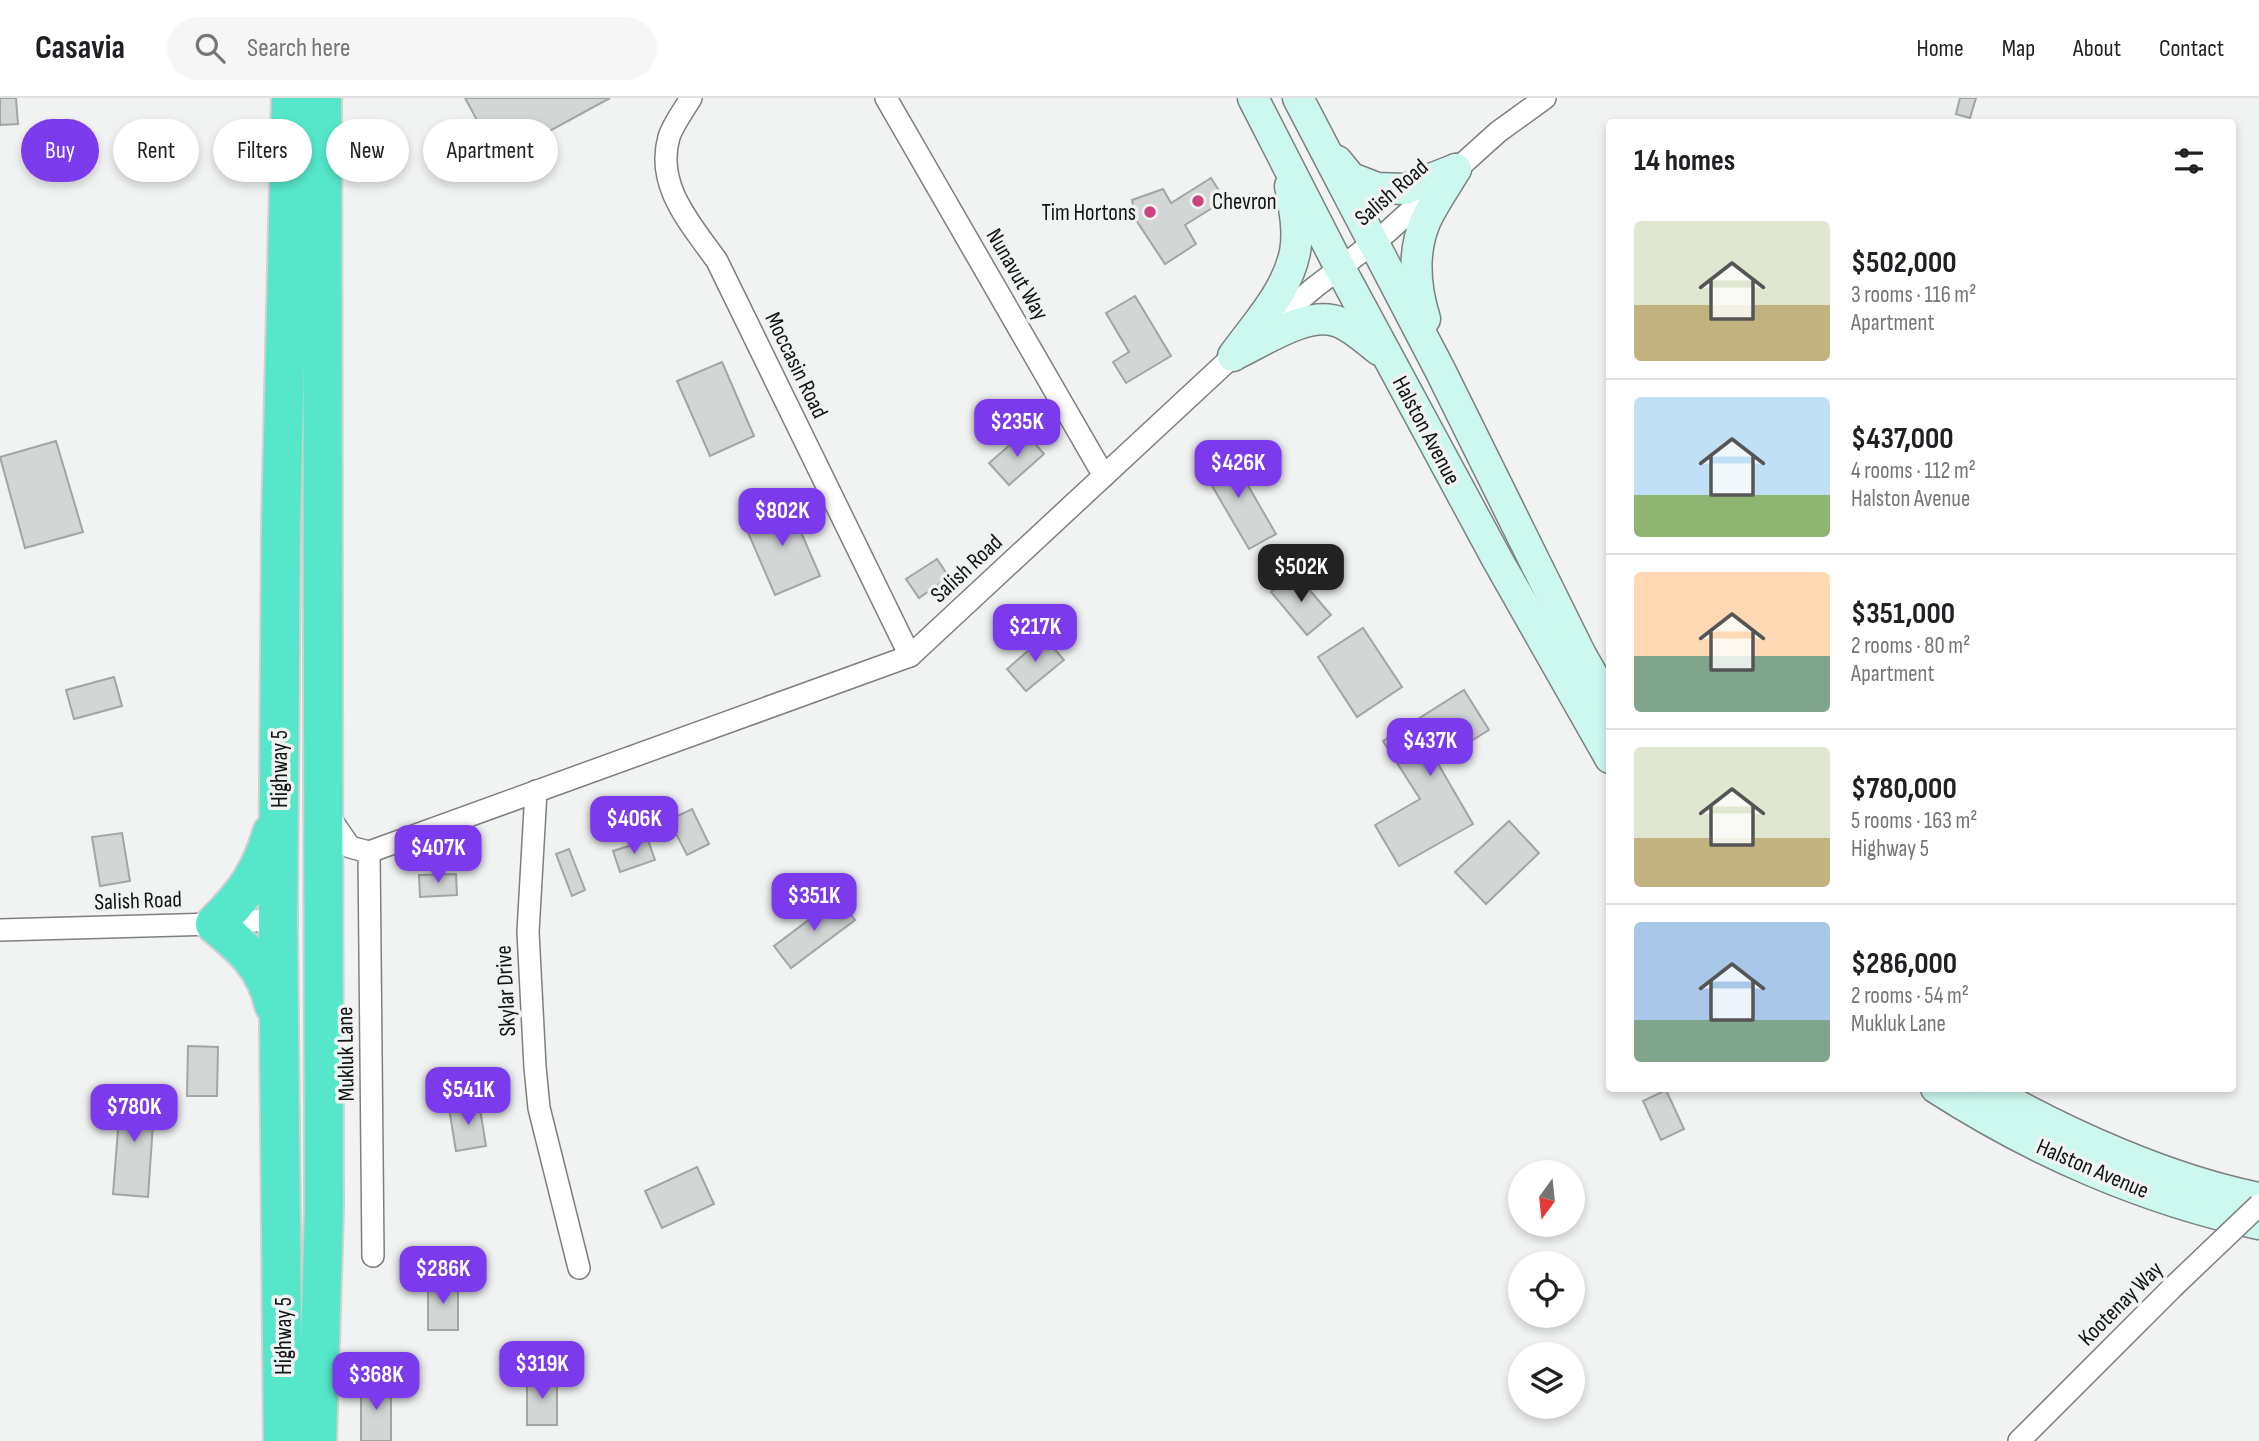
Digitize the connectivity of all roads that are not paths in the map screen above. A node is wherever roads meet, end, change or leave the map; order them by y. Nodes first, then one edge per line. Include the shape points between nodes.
1 (291, 98) edge
2 (322, 98) edge
3 (691, 98) edge
4 (886, 98) edge
5 (1253, 98) edge
6 (1298, 98) edge
7 (1545, 98) edge
8 (1316, 133) junction
9 (1287, 163) junction
10 (1456, 169) junction
11 (1374, 242) junction
12 (1340, 268) junction
13 (1233, 356) junction
14 (1388, 357) junction
15 (1440, 370) junction
16 (1104, 476) junction
17 (323, 503) junction
18 (911, 656) junction
19 (1606, 699) edge
20 (1606, 751) edge
21 (536, 791) junction
22 (279, 804) junction
23 (323, 807) junction
24 (369, 852) junction
25 (278, 919) junction
26 (215, 924) junction
27 (0, 930) edge
28 (281, 1035) junction
29 (1942, 1092) edge
30 (1994, 1092) edge
31 (2259, 1198) edge
32 (2259, 1205) edge
33 (324, 1209) junction
34 (2259, 1224) edge
35 (373, 1256) dead end
36 (579, 1268) dead end
37 (283, 1441) edge
38 (317, 1441) edge
39 (2019, 1441) edge

1 - 22 highway, Highway 5
2 - 17 highway, Highway 5
3 - 18 street, Moccasin Road via 669,136 665,167 676,204 718,261
4 - 16 street, Nunavut Way
5 - 9 main road, Halston Avenue
6 - 8 main road, Halston Avenue
7 - 10 street, Salish Road
8 - 10 main road via 1351,178 1377,188 1405,189
8 - 11 main road, Halston Avenue
9 - 12 main road, Halston Avenue
9 - 13 main road via 1295,251 1283,287
10 - 11 street, Salish Road
10 - 15 main road via 1425,222 1416,259 1416,291
11 - 12 street, Salish Road
11 - 15 main road, Halston Avenue
12 - 13 street, Salish Road
12 - 14 main road, Halston Avenue
13 - 14 main road via 1309,319 1335,320 1352,328
13 - 16 street, Salish Road
14 - 20 main road, Halston Avenue
15 - 19 main road, Halston Avenue
16 - 18 street, Salish Road
17 - 23 highway, Highway 5
17 - 25 highway via 306,531 298,882 293,905
18 - 21 street, Salish Road
21 - 24 street, Salish Road
21 - 36 street, Skylar Drive via 528,932 535,1067 539,1108
22 - 25 highway, Highway 5
22 - 26 highway via 258,871
23 - 24 street via 350,847
23 - 33 highway, Highway 5
24 - 35 street, Mukluk Lane
25 - 26 street, Salish Road
25 - 28 highway, Highway 5
25 - 33 highway via 298,943 303,1077
26 - 27 street, Salish Road
26 - 28 highway via 246,949 263,973
28 - 37 highway, Highway 5
29 - 34 main road, Halston Avenue via 1975,1113 2105,1176 2168,1200
30 - 31 main road, Halston Avenue via 2118,1152
32 - 39 street, Kootenay Way, bridge
33 - 38 highway, Highway 5

